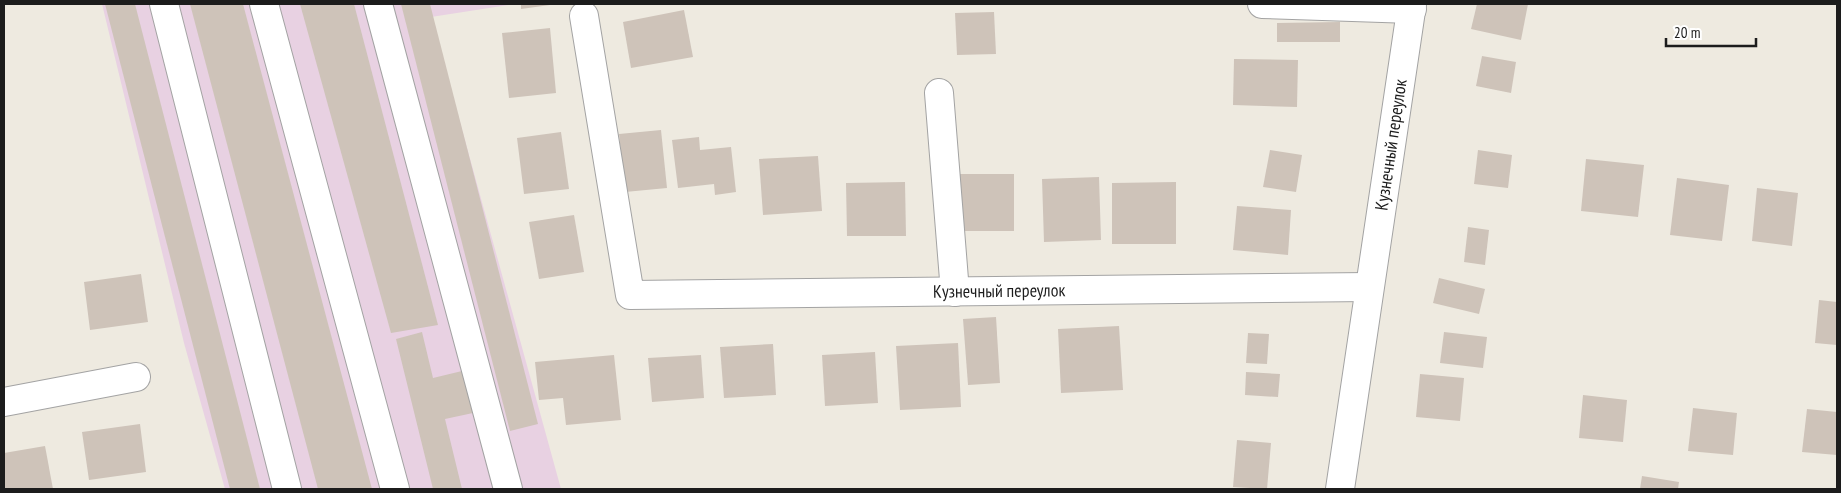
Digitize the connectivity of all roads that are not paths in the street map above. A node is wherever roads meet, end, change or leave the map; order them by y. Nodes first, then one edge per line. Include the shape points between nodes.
1 (164, 4) edge
2 (264, 4) edge
3 (378, 4) edge
4 (1262, 4) edge
5 (1412, 6) edge
6 (584, 16) dead end
7 (940, 93) dead end
8 (1369, 287) junction
9 (955, 292) junction
10 (136, 377) dead end
11 (4, 402) edge
12 (287, 489) edge
13 (395, 489) edge
14 (508, 489) edge
15 (1340, 489) edge

1 - 12 street
2 - 13 street
3 - 14 street
4 - 5 street
5 - 8 street, Кузнечный переулок
6 - 9 street, Кузнечный переулок via 630,295
7 - 9 street
8 - 9 street, Кузнечный переулок
8 - 15 street, Кузнечный переулок
10 - 11 street

